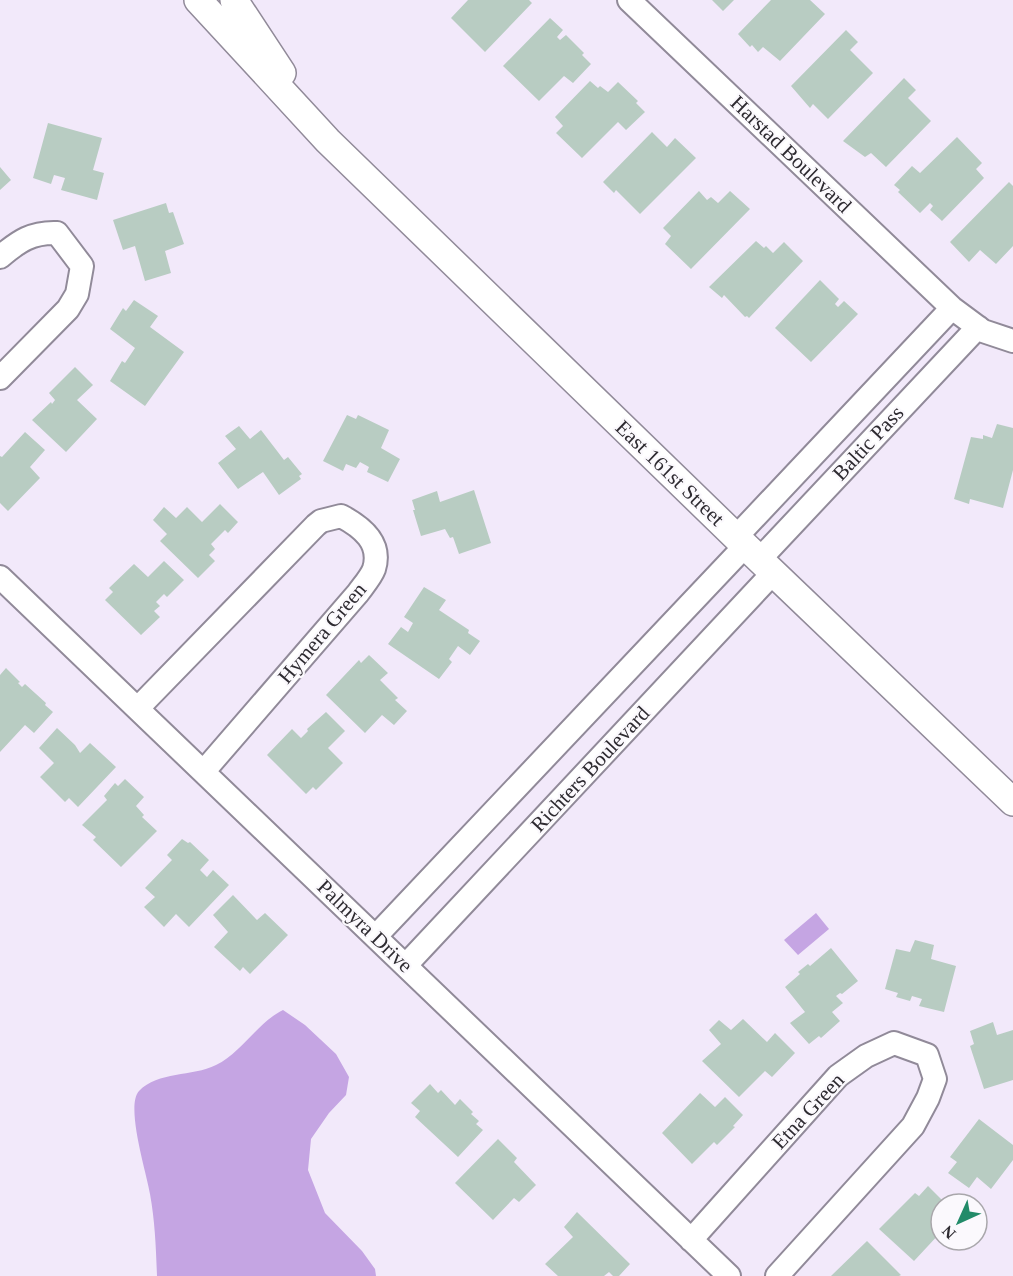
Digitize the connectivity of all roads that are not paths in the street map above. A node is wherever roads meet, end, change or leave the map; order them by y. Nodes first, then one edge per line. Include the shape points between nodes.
1 (198, 0) edge
2 (234, 0) edge
3 (629, 0) edge
4 (328, 141) junction
5 (0, 257) edge
6 (952, 308) junction
7 (978, 327) junction
8 (1013, 341) edge
9 (0, 378) edge
10 (753, 554) junction
11 (0, 577) edge
12 (138, 708) junction
13 (204, 771) junction
14 (1013, 802) edge
15 (376, 936) junction
16 (406, 965) junction
17 (692, 1240) junction
18 (719, 1273) edge
19 (777, 1276) edge

1 - 4 street, East 161st Street
2 - 4 street, East 161st Street
3 - 6 street, Harstad Boulevard
4 - 10 street, East 161st Street
5 - 9 street via 18,242 41,232 57,233 82,266 77,294 68,309
6 - 7 street, Harstad Boulevard
6 - 10 street, Baltic Pass
7 - 8 street, Harstad Boulevard
7 - 10 street, Baltic Pass
10 - 14 street, East 161st Street
10 - 15 street, Richters Boulevard
10 - 16 street, Richters Boulevard
11 - 12 street, Palmyra Drive
12 - 13 street, Palmyra Drive
12 - 13 street, Hymera Green via 316,525 341,516 356,524 373,542 377,553 374,571
13 - 15 street, Palmyra Drive
15 - 16 street, Palmyra Drive
16 - 17 street, Palmyra Drive
17 - 18 street, Palmyra Drive
17 - 19 street, Etna Green via 838,1076 866,1056 894,1043 927,1055 935,1079 913,1126

